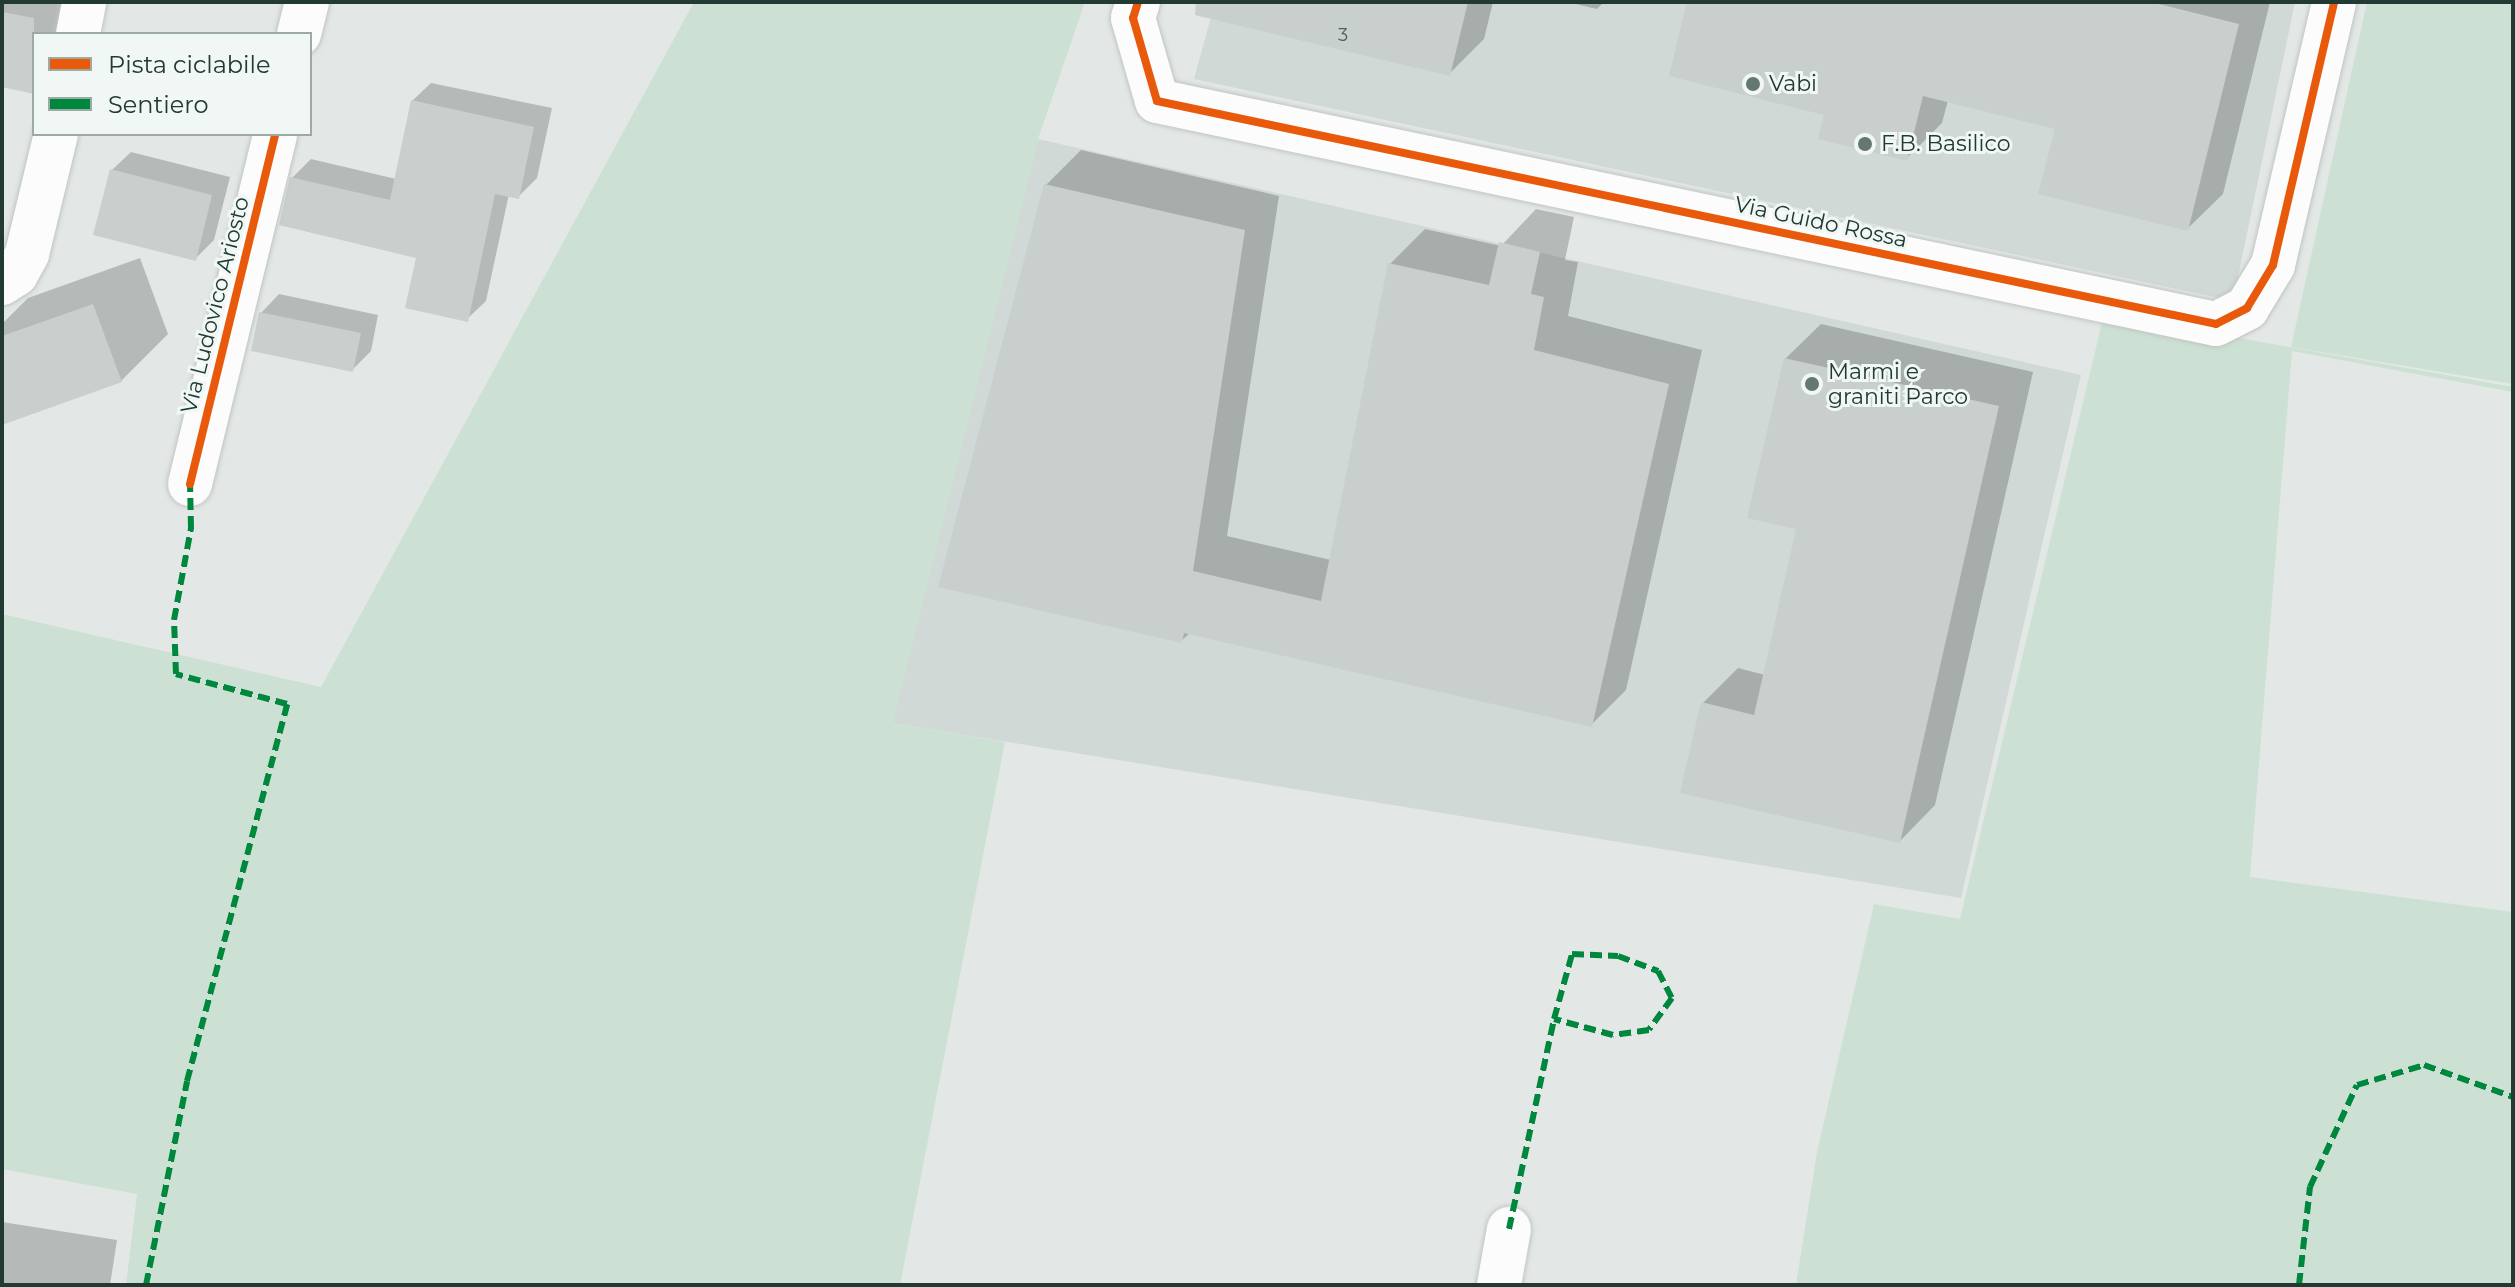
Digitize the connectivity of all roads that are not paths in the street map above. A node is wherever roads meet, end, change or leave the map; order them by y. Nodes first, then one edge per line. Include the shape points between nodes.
1 (84, 2) edge
2 (307, 2) edge
3 (2334, 2) edge
4 (1136, 10) edge
5 (78, 32) edge
6 (300, 32) edge
7 (56, 136) edge
8 (275, 136) edge
9 (2, 283) edge
10 (190, 484) dead end
11 (1509, 1229) dead end
12 (1499, 1285) edge

1 - 5 street
2 - 6 street
3 - 4 street, Via Guido Rossa via 2273,265 2247,308 2216,324 1157,101
7 - 9 street via 27,254 16,274
8 - 10 street, Via Ludovico Ariosto
11 - 12 street

